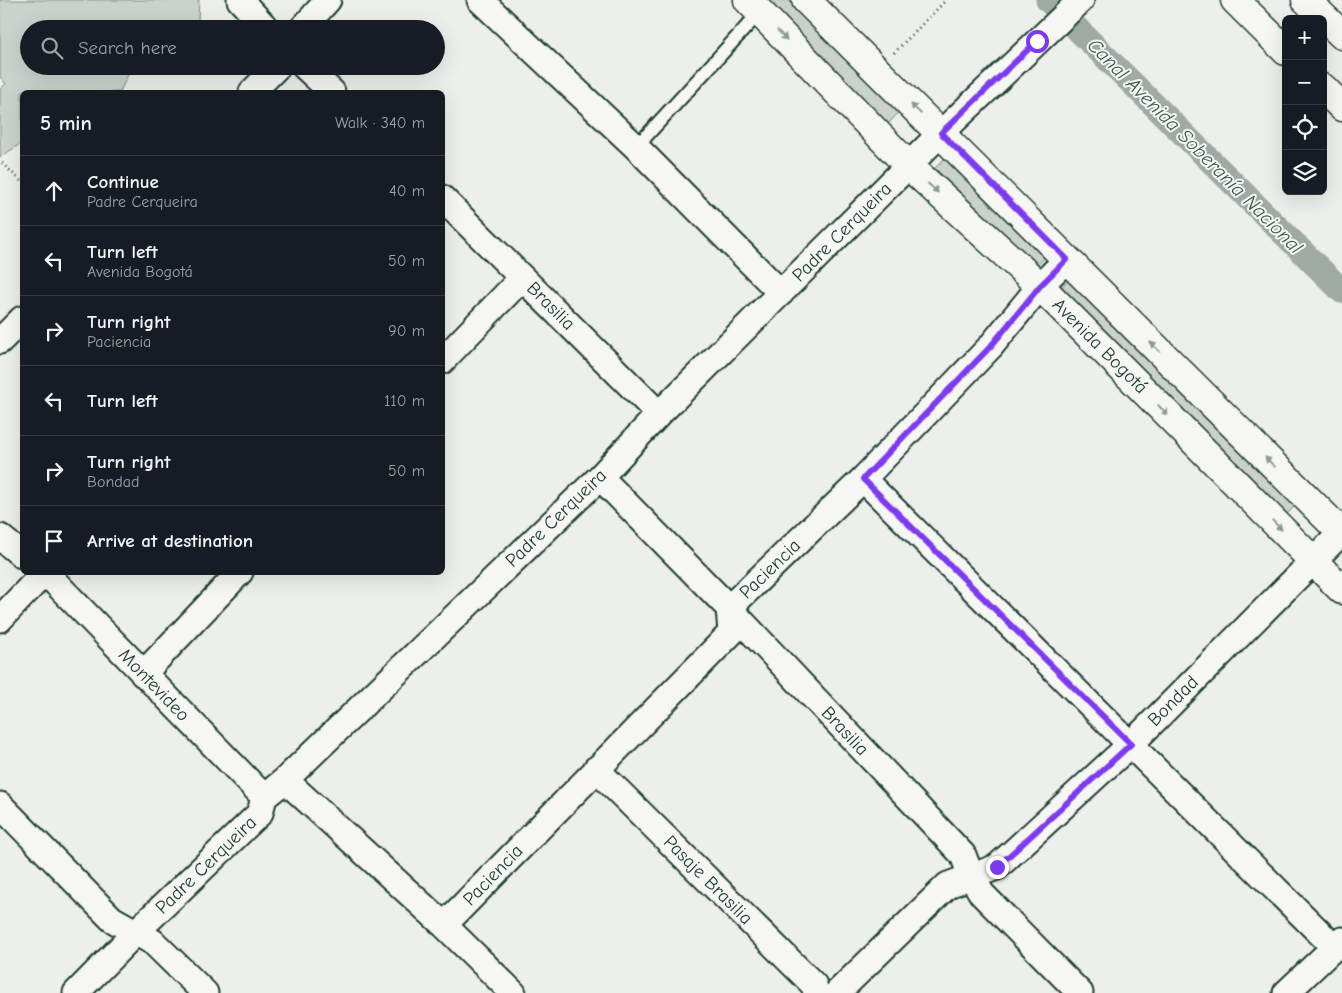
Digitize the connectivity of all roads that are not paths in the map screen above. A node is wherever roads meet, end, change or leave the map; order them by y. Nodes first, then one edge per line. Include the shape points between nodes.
1 (240, 0) edge
2 (328, 0) edge
3 (480, 0) edge
4 (806, 0) edge
5 (1081, 0) edge
6 (1235, 0) edge
7 (1306, 0) edge
8 (754, 6) edge
9 (259, 20) edge
10 (310, 20) edge
11 (1342, 35) edge
12 (1282, 47) edge
13 (269, 75) edge
14 (314, 75) edge
15 (254, 90) edge
16 (330, 90) edge
17 (1327, 92) edge
18 (1342, 107) edge
19 (941, 133) junction
20 (636, 147) junction
21 (908, 166) junction
22 (445, 201) edge
23 (1067, 259) junction
24 (522, 278) junction
25 (1040, 286) junction
26 (781, 293) junction
27 (20, 321) edge
28 (0, 341) edge
29 (445, 358) edge
30 (659, 414) junction
31 (600, 477) junction
32 (863, 479) junction
33 (1342, 533) edge
34 (0, 537) edge
35 (20, 553) edge
36 (1312, 561) junction
37 (43, 575) edge
38 (47, 575) edge
39 (237, 575) edge
40 (1342, 590) edge
41 (729, 608) junction
42 (0, 618) edge
43 (143, 674) junction
44 (1131, 744) junction
45 (596, 769) junction
46 (284, 780) junction
47 (264, 797) junction
48 (0, 805) edge
49 (971, 876) junction
50 (444, 925) junction
51 (135, 933) junction
52 (1338, 944) edge
53 (76, 993) edge
54 (205, 993) edge
55 (513, 993) edge
56 (816, 993) edge
57 (837, 993) edge
58 (1080, 993) edge
59 (1286, 993) edge

1 - 9 street
2 - 10 street
3 - 20 street
19 -> 4 main road, Avenida Bogotá
5 - 19 street, Padre Cerqueira
6 - 12 main road
7 - 11 main road
8 - 20 lane
8 -> 21 main road, Avenida Bogotá
13 - 15 street
14 - 16 street
17 - 18 main road
19 - 21 street, Padre Cerqueira
19 - 23 main road, Avenida Bogotá
20 - 26 street
21 -> 25 main road, Avenida Bogotá
21 - 26 street, Padre Cerqueira
22 - 24 street, Brasilia
23 - 25 street, Paciencia
33 -> 23 main road, Avenida Bogotá
24 - 29 street
24 - 30 street, Brasilia
25 - 32 street, Paciencia via 991,346
25 -> 36 main road, Avenida Bogotá
26 - 30 street, Padre Cerqueira
27 - 28 street
30 - 31 street, Padre Cerqueira
31 - 41 street, Brasilia
31 - 46 street, Padre Cerqueira
32 - 41 street, Paciencia
32 - 44 street
33 - 36 street, Bondad
34 - 35 street
36 - 40 main road, Avenida Bogotá
36 - 44 street, Bondad
37 - 42 street
38 - 43 street, Montevideo
39 - 43 street
41 - 45 street, Paciencia via 731,633
41 - 49 street, Brasilia via 963,855
43 - 47 street, Montevideo
44 - 49 street, Bondad via 997,867
44 - 52 street
45 - 50 street, Paciencia
45 - 56 street, Pasaje Brasilia via 814,985
46 - 47 street, Padre Cerqueira
46 - 50 street
47 - 51 street, Padre Cerqueira via 260,813
48 - 51 street via 112,920
49 - 57 street, Bondad via 948,886
49 - 58 street, Brasilia via 982,894
50 - 55 street
51 - 53 street, Padre Cerqueira
51 - 54 street via 153,942
52 - 59 street

